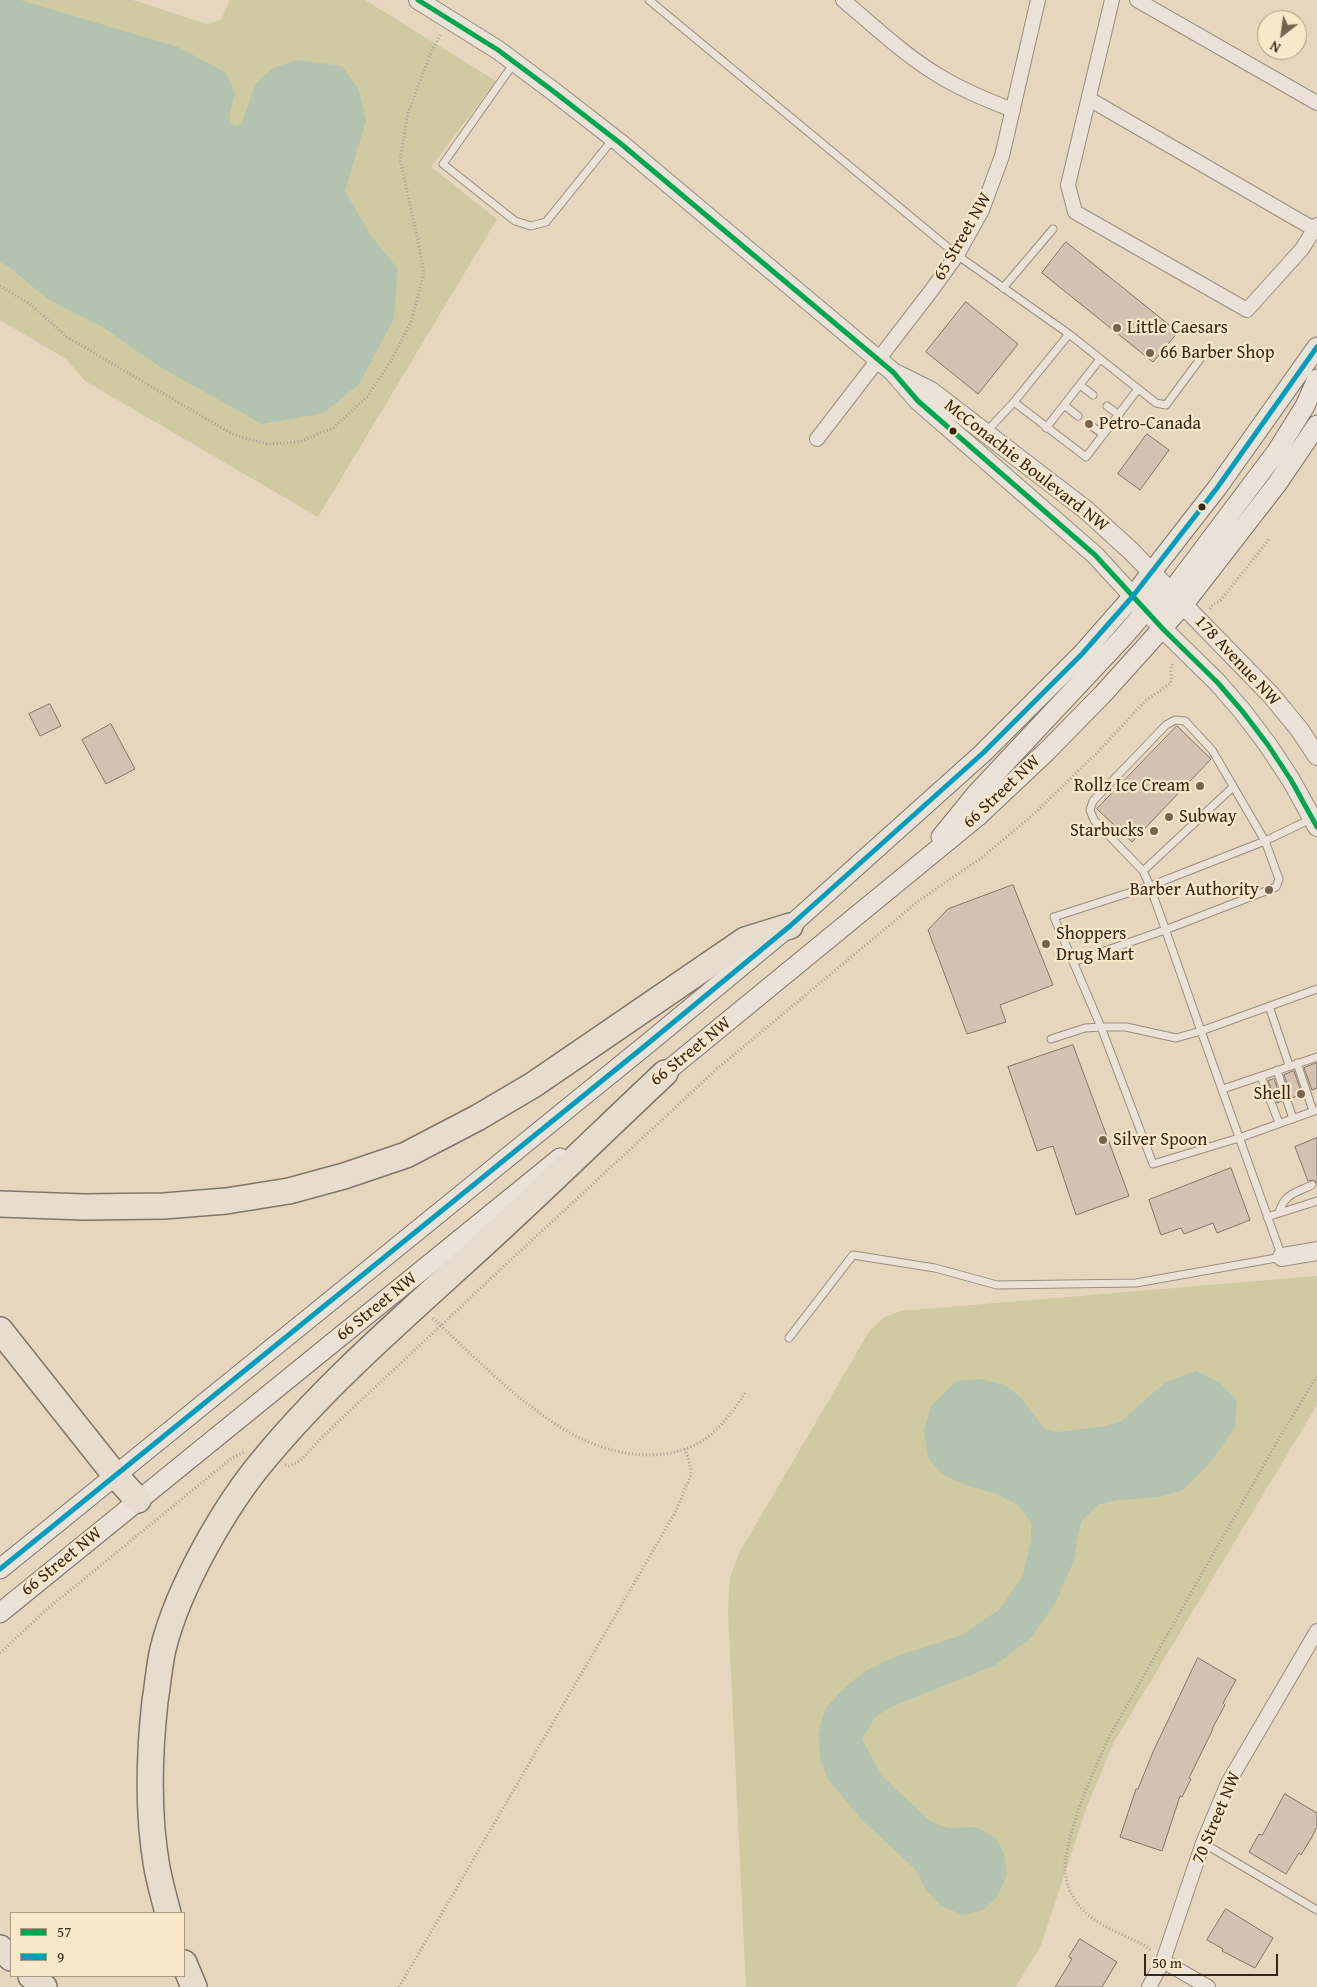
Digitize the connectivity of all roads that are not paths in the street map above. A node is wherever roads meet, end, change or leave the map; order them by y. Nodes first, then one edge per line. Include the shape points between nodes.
1 (418, 0) edge
2 (649, 0) edge
3 (843, 0) edge
4 (1038, 0) edge
5 (1112, 0) edge
6 (1136, 0) edge
7 (437, 4) edge
8 (515, 62) junction
9 (1088, 99) junction
10 (1317, 104) edge
11 (1013, 110) junction
12 (614, 139) junction
13 (1316, 227) edge
14 (1053, 229) dead end
15 (957, 255) junction
16 (1003, 288) junction
17 (1069, 334) junction
18 (1317, 347) edge
19 (1203, 355) dead end
20 (878, 359) junction
21 (1100, 359) junction
22 (893, 372) junction
23 (1317, 379) edge
24 (1080, 384) junction
25 (1138, 389) junction
26 (1094, 395) dead end
27 (1014, 402) junction
28 (1064, 405) junction
29 (1107, 406) dead end
30 (1119, 414) junction
31 (1078, 416) dead end
32 (1317, 425) edge
33 (1093, 427) dead end
34 (1046, 428) junction
35 (986, 432) junction
36 (1103, 434) junction
37 (817, 439) dead end
38 (1151, 572) junction
39 (1133, 596) junction
40 (1178, 598) junction
41 (1146, 611) junction
42 (1163, 629) junction
43 (1317, 756) edge
44 (1233, 787) junction
45 (1315, 823) edge
46 (1265, 840) junction
47 (921, 864) junction
48 (1143, 871) junction
49 (1150, 886) junction
50 (790, 926) junction
51 (1165, 930) junction
52 (1073, 962) junction
53 (1317, 988) edge
54 (1269, 1006) junction
55 (1101, 1027) junction
56 (1201, 1032) junction
57 (1051, 1039) dead end
58 (1317, 1057) edge
59 (1297, 1063) junction
60 (1289, 1065) junction
61 (1277, 1070) junction
62 (665, 1073) junction
63 (1261, 1076) junction
64 (1223, 1090) junction
65 (1315, 1110) edge
66 (1292, 1118) junction
67 (1279, 1123) junction
68 (1239, 1138) junction
69 (1312, 1185) dead end
70 (1317, 1201) edge
71 (0, 1204) edge
72 (1279, 1213) junction
73 (1267, 1217) junction
74 (1314, 1250) edge
75 (1282, 1257) junction
76 (0, 1330) edge
77 (789, 1338) dead end
78 (116, 1475) junction
79 (138, 1500) junction
80 (0, 1569) edge
81 (0, 1612) edge
82 (1317, 1631) edge
83 (1203, 1843) junction
84 (1317, 1910) edge
85 (168, 1912) edge
86 (0, 1948) edge
87 (10, 1957) edge
88 (1163, 1961) junction
89 (185, 1964) edge
90 (33, 1977) edge
91 (44, 1987) edge
92 (194, 1987) edge
93 (1149, 1987) edge
94 (1208, 1987) edge

1 - 7 street, McConachie Boulevard NW
2 - 15 lane
3 - 11 street via 935,74 980,98
4 - 11 street, 65 Street NW
5 - 9 street
6 - 10 street
7 - 8 street, McConachie Boulevard NW via 450,19
8 - 12 street, McConachie Boulevard NW
8 - 12 lane via 443,164 514,221 531,226 546,222
9 - 13 street
9 - 13 street via 1068,185 1075,212 1247,310 1302,249
11 - 15 street, 65 Street NW via 993,184
12 - 20 street, McConachie Boulevard NW
14 - 16 lane
15 - 16 lane
15 - 20 street, 65 Street NW
16 - 17 lane
17 - 21 lane
17 - 27 lane
18 - 38 main road, 66 Street NW via 1223,480
19 - 25 lane via 1166,405 1156,403
20 - 22 street, McConachie Boulevard NW
20 - 37 street, 65 Street NW
21 - 24 lane
21 - 25 lane
22 - 35 street, McConachie Boulevard NW via 931,391
22 - 39 street, McConachie Boulevard NW via 918,401 1095,555
23 - 40 main road via 1305,406 1277,451
24 - 26 lane
24 - 28 lane
25 - 30 lane
27 - 34 lane
27 - 35 lane
28 - 31 lane
28 - 34 lane
29 - 30 lane
30 - 36 lane
32 - 40 main road, 66 Street NW via 1277,484
33 - 36 lane
34 - 36 lane via 1086,457
35 - 38 street, McConachie Boulevard NW via 1086,510
38 - 39 main road, 66 Street NW
38 - 40 street, 178 Avenue NW
38 - 41 main road via 1153,594
39 - 41 street, 178 Avenue NW
39 - 50 main road, 66 Street NW via 1016,722
40 - 42 main road, 66 Street NW
40 - 43 street, 178 Avenue NW via 1271,695
41 - 42 street, 178 Avenue NW
41 - 47 main road via 976,794
42 - 45 street, 178 Avenue NW via 1244,712
42 - 47 main road, 66 Street NW via 1010,788
44 - 46 lane
44 - 48 lane
44 - 48 lane via 1212,750 1184,721 1175,720 1166,725 1093,801 1090,810 1094,820
45 - 46 lane
46 - 49 lane
46 - 51 lane via 1279,879 1276,887
47 - 62 main road, 66 Street NW
48 - 49 lane
49 - 51 lane
49 - 52 lane via 1054,917
50 - 71 highway via 745,940 532,1085 406,1155 289,1191 226,1201 164,1206
50 - 78 main road, 66 Street NW
51 - 52 lane
51 - 56 lane
52 - 55 lane
53 - 54 lane
54 - 56 lane
54 - 60 lane
55 - 56 lane via 1126,1027 1176,1038
55 - 57 lane via 1085,1028
55 - 68 lane via 1153,1164
56 - 64 lane
58 - 59 lane
59 - 60 lane
59 - 65 lane
60 - 61 lane
61 - 63 lane
61 - 66 lane
62 - 79 main road, 66 Street NW
62 - 85 highway via 328,1388 265,1458 223,1517 172,1619 162,1650 151,1736 149,1787 157,1869
63 - 64 lane
63 - 67 lane
64 - 68 lane
65 - 66 lane
66 - 67 lane
67 - 68 lane
68 - 73 lane
69 - 72 lane via 1287,1197
70 - 72 lane
72 - 73 lane
73 - 75 lane
74 - 75 street
75 - 77 lane via 1136,1283 997,1285 935,1268 853,1255
76 - 78 highway
78 - 79 highway
78 - 80 main road, 66 Street NW
79 - 81 main road, 66 Street NW
82 - 83 street, 70 Street NW via 1228,1783
83 - 84 lane
83 - 88 street, 70 Street NW
86 - 87 highway
88 - 93 street, 70 Street NW
88 - 94 street
89 - 92 highway
90 - 91 highway

